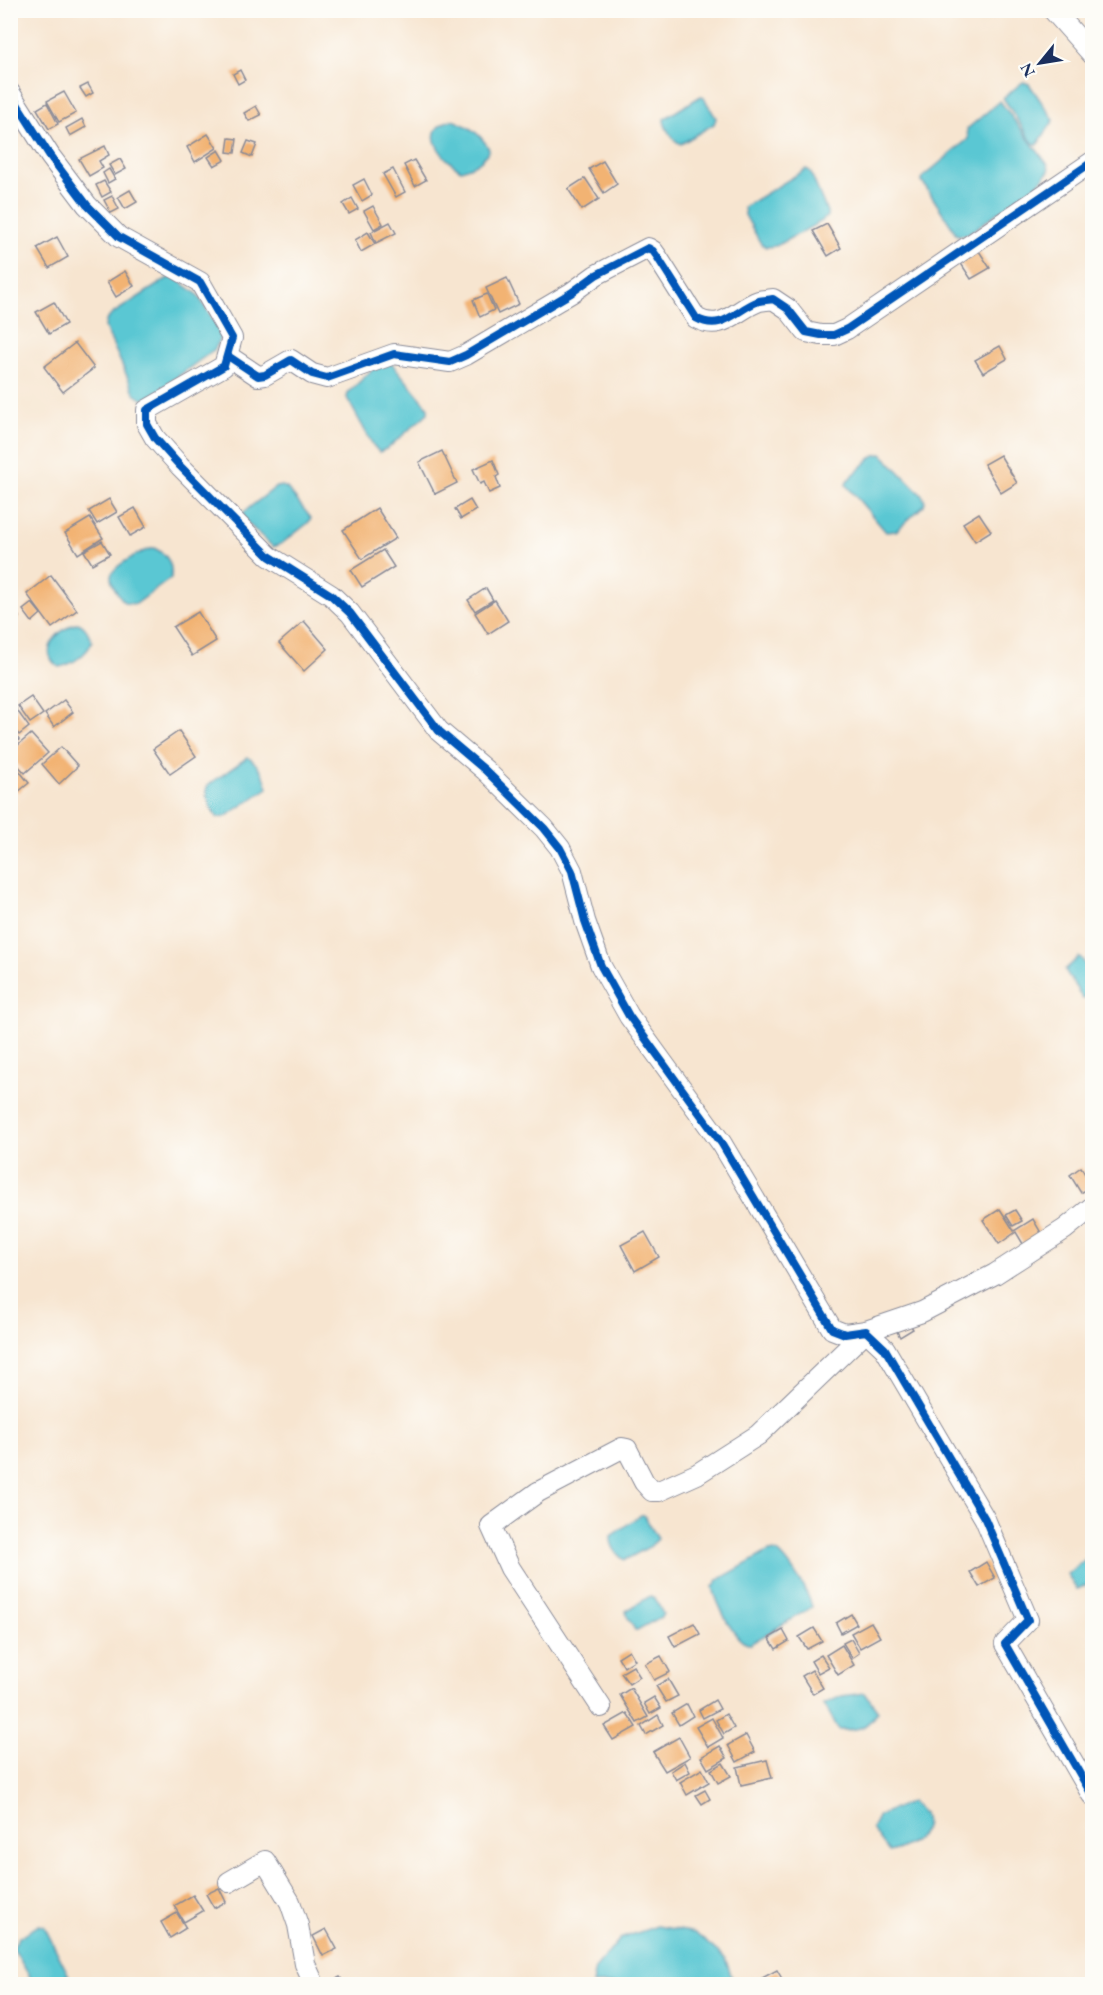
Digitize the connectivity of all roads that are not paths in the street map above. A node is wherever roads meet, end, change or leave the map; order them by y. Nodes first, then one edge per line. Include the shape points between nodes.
1 (1053, 10) edge
2 (1092, 54) edge
3 (10, 93) edge
4 (1092, 162) edge
5 (228, 356) junction
6 (1092, 1207) edge
7 (866, 1331) junction
8 (601, 1707) dead end
9 (1092, 1795) edge
10 (229, 1882) dead end
11 (314, 1984) edge

1 - 2 street
3 - 5 street via 50,156 87,205 118,237 200,282 232,338
4 - 5 street via 834,335 806,332 788,309 773,299 758,301 722,322 705,323 696,318 648,248 450,362 394,354 327,378 312,374 291,360 258,376
5 - 7 street via 224,366 147,410 147,424 155,438 269,556 331,595 350,613 439,731 485,770 560,848 572,872 601,966 629,1016 722,1144 832,1329 845,1334
6 - 7 street via 995,1274 922,1312
7 - 8 street via 758,1435 697,1474 654,1492 644,1482 627,1449 622,1448 538,1492 491,1526 510,1568
7 - 9 street via 885,1349 985,1520 1028,1620 1005,1644
10 - 11 street via 265,1861 290,1902 305,1964

